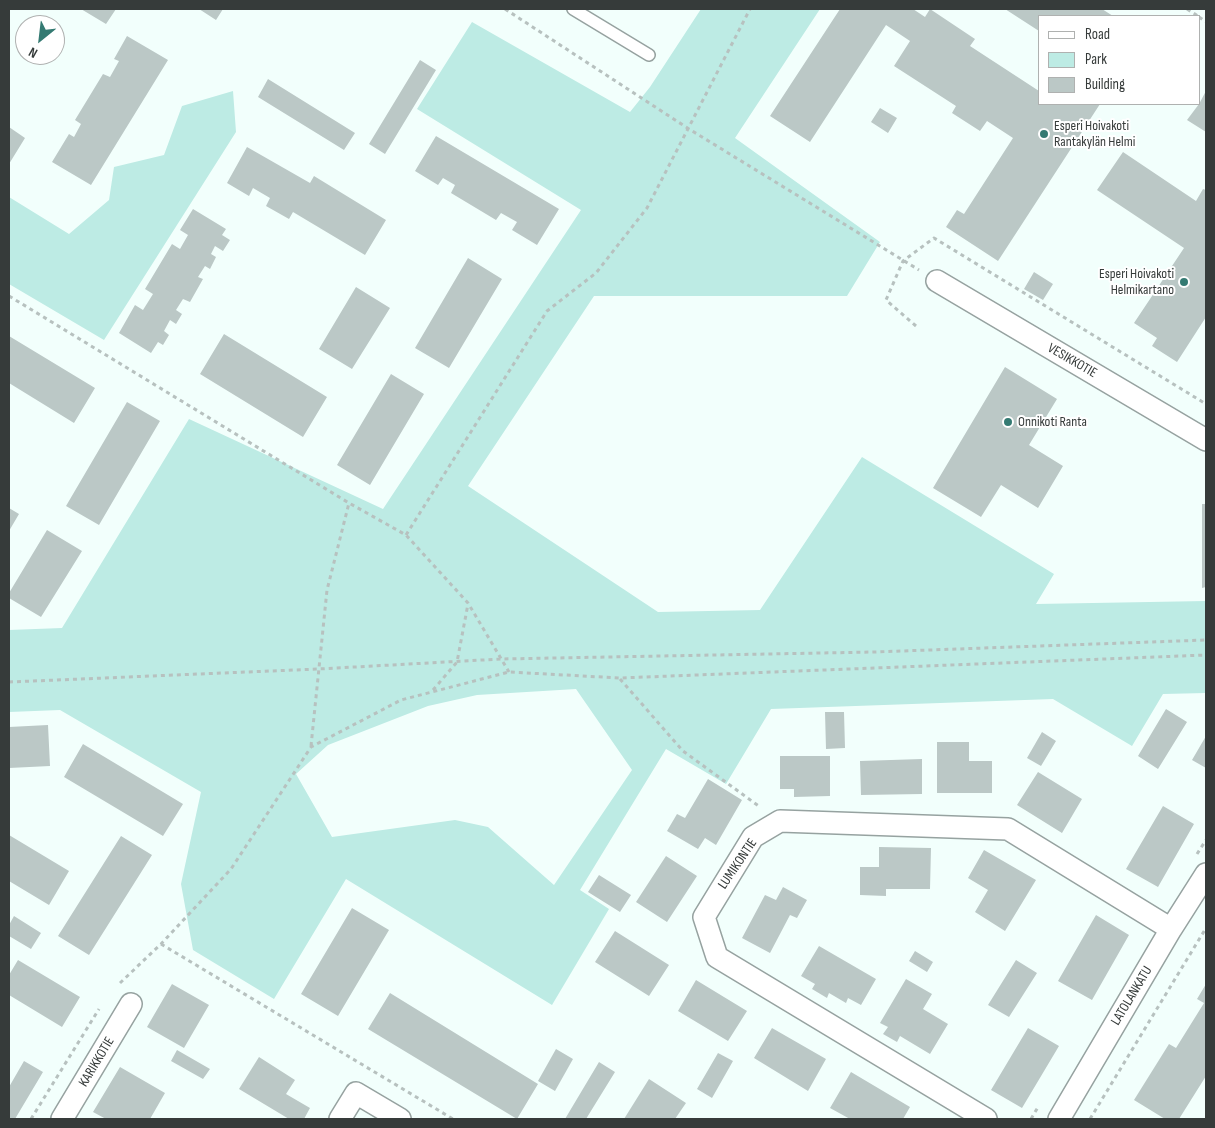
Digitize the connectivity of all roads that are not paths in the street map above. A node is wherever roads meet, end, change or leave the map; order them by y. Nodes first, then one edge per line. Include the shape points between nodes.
1 (573, 9) edge
2 (650, 55) dead end
3 (937, 281) road end
4 (1206, 440) edge
5 (1206, 874) edge
6 (1171, 929) junction
7 (131, 1004) dead end
8 (62, 1119) edge
9 (340, 1119) edge
10 (400, 1119) edge
11 (986, 1119) edge
12 (1059, 1119) edge

1 - 2 lane
3 - 4 street, VESIKKOTIE
5 - 6 street, LATOLANKATU
6 - 11 street, LUMIKONTIE via 1008,829 780,821 753,837 704,917 717,957
6 - 12 street, LATOLANKATU
7 - 8 street, KARIKKOTIE
9 - 10 street via 356,1093

